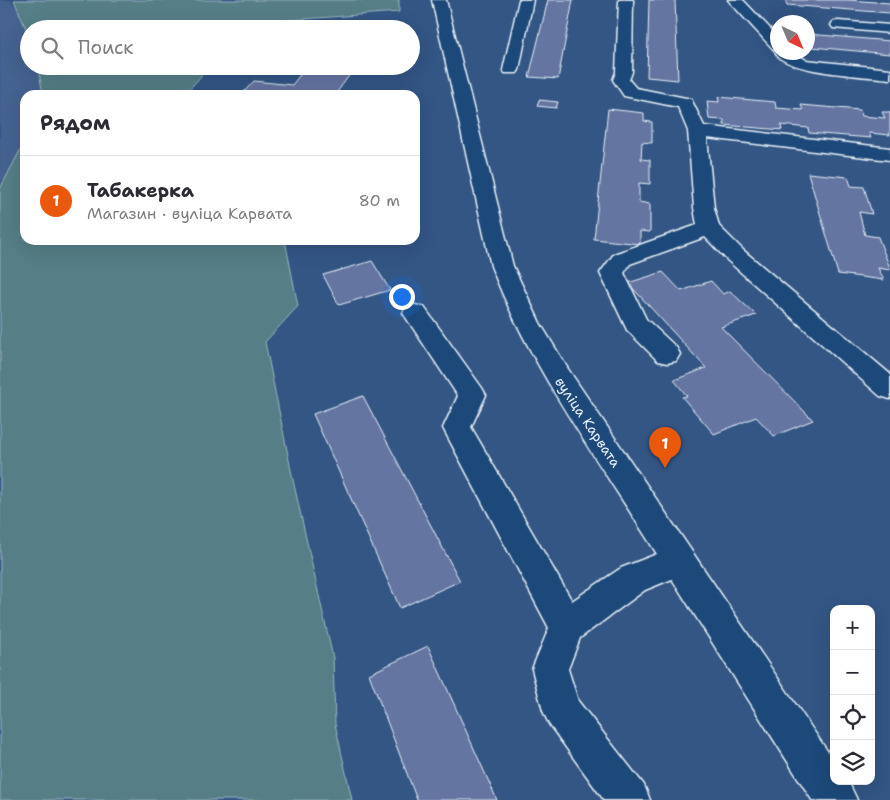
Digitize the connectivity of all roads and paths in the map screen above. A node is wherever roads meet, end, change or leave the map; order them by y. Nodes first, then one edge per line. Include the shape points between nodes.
1 (438, 0) edge
2 (526, 0) edge
3 (626, 0) edge
4 (735, 0) edge
5 (838, 25) dead end
6 (890, 29) edge
7 (770, 38) edge
8 (795, 60) edge
9 (510, 70) dead end
10 (890, 74) edge
11 (697, 131) junction
12 (890, 154) edge
13 (709, 228) junction
14 (415, 313) dead end
15 (667, 354) dead end
16 (890, 389) edge
17 (679, 561) junction
18 (567, 626) junction
19 (629, 800) edge
20 (836, 800) edge

1 - 17 street, вуліца Карвата via 502,266 514,298 559,380
2 - 9 street
3 - 11 street via 621,80 630,92 685,103
4 - 7 street
5 - 6 street
8 - 10 street via 802,64
11 - 12 street
11 - 13 street via 704,208
13 - 15 street via 622,260 612,273 636,324
13 - 16 street via 735,255
14 - 18 street via 472,395 457,428
17 - 18 street via 633,579
17 - 20 street, вуліца Карвата
18 - 19 street via 550,669 562,711

